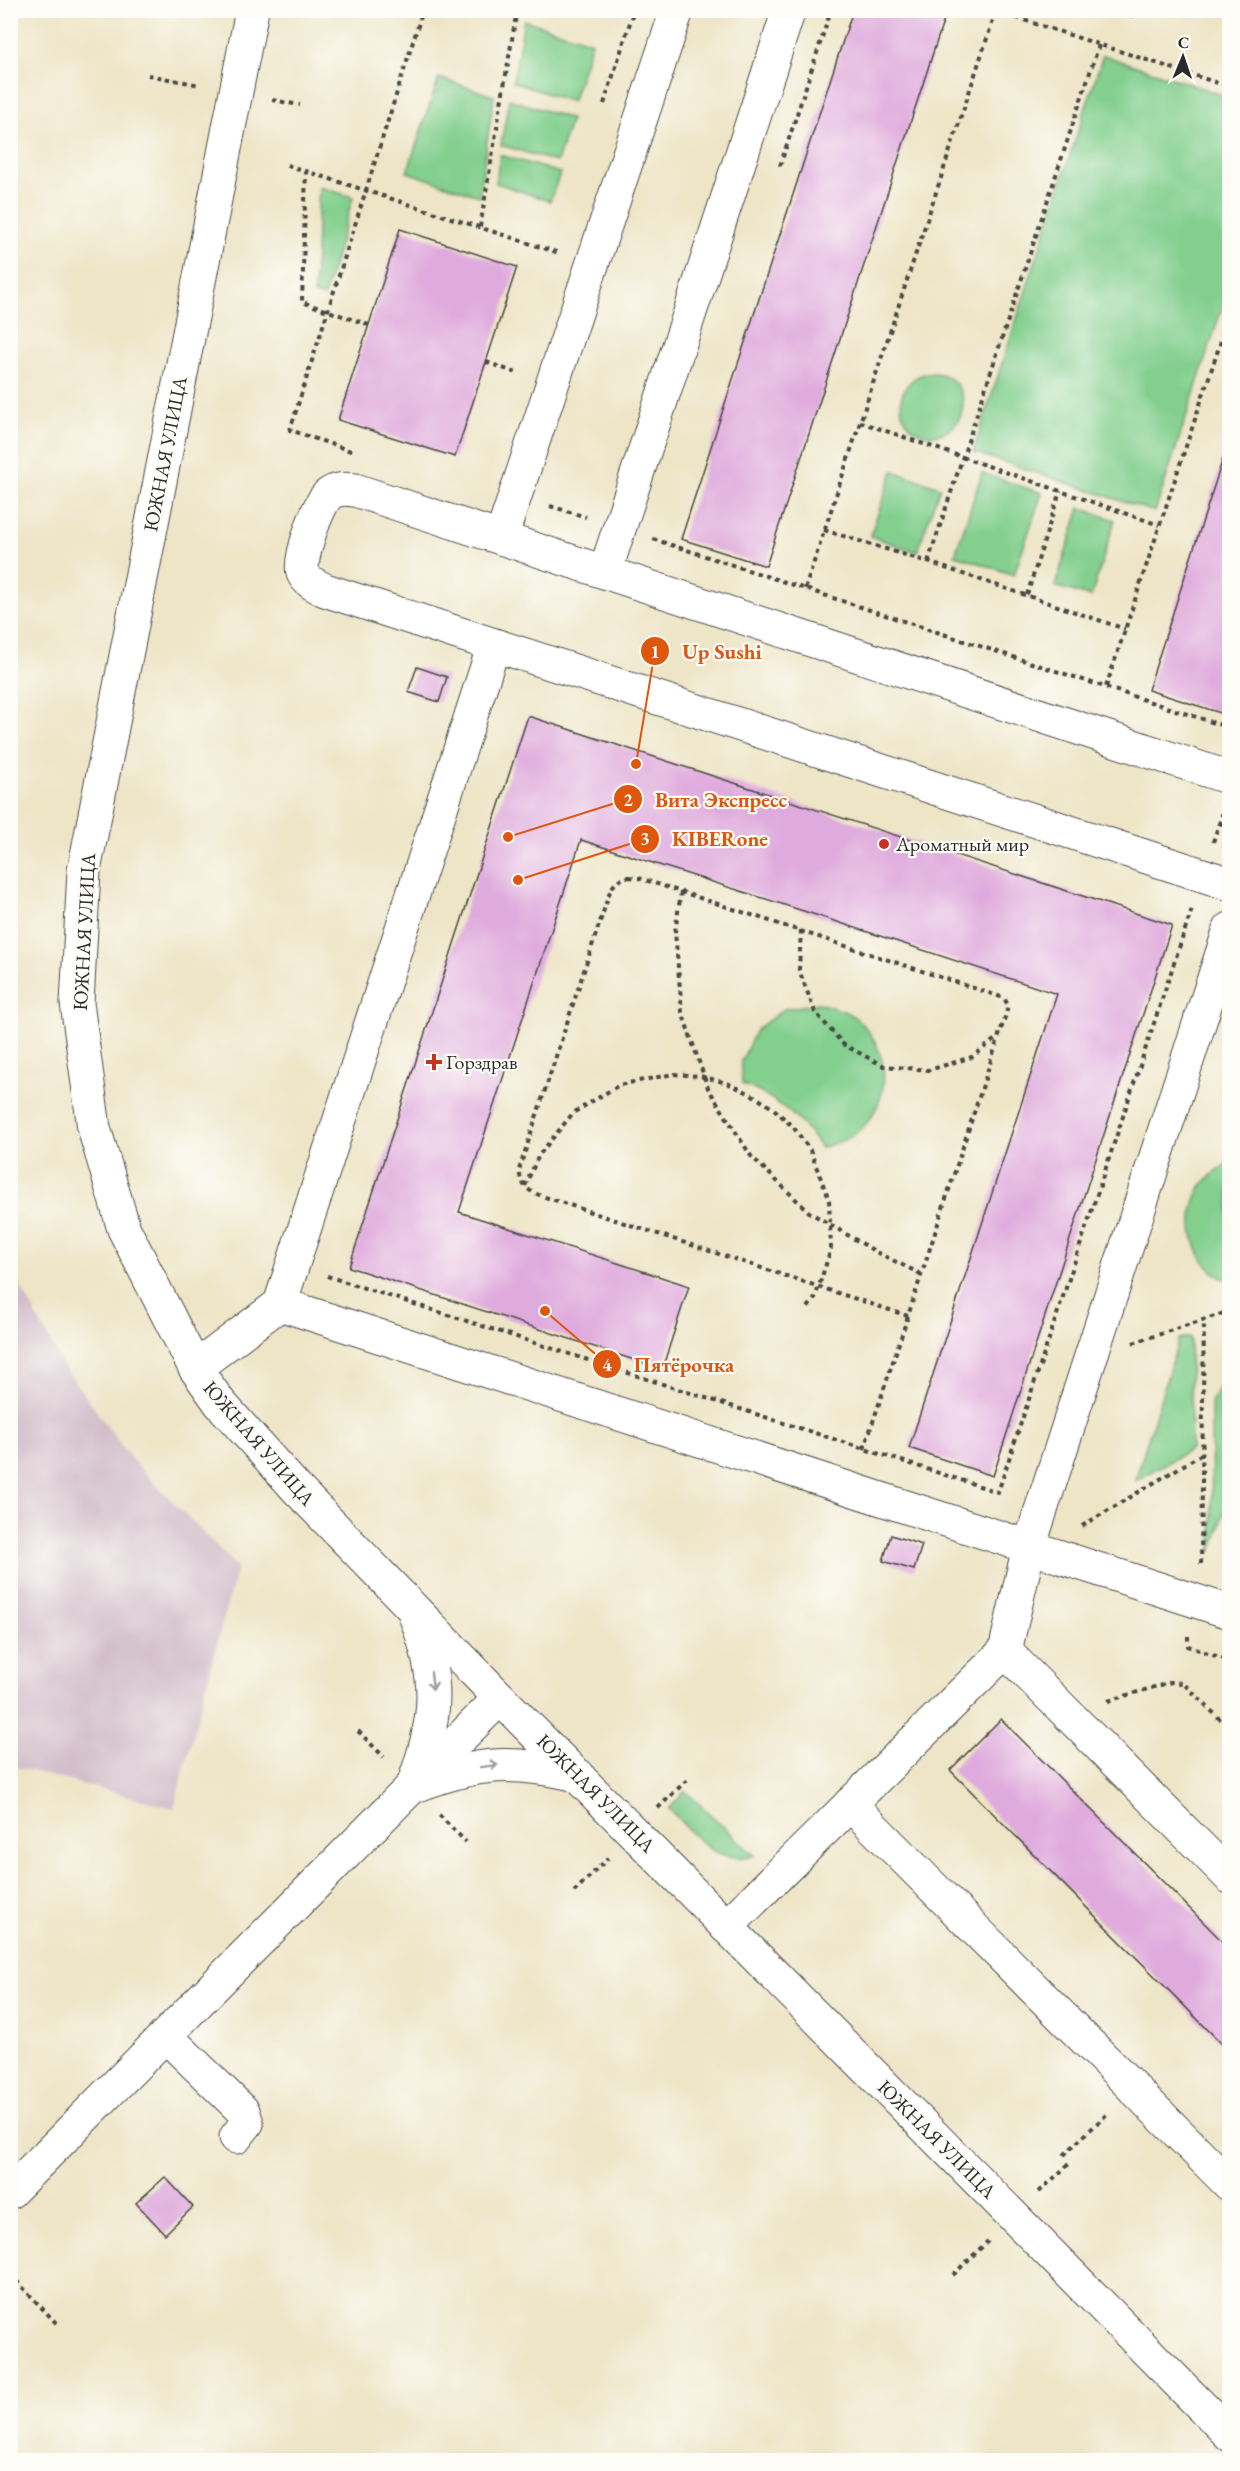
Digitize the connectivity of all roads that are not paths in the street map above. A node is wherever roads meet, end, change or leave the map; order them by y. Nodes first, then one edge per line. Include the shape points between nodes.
1 (252, 10) edge
2 (677, 10) edge
3 (789, 10) edge
4 (501, 538) junction
5 (605, 572) junction
6 (494, 645) junction
7 (1230, 778) edge
8 (1230, 884) edge
9 (1230, 929) edge
10 (280, 1304) junction
11 (195, 1368) junction
12 (1035, 1549) junction
13 (411, 1605) junction
14 (1215, 1608) edge
15 (1005, 1651) junction
16 (500, 1698) junction
17 (578, 1775) junction
18 (413, 1787) junction
19 (850, 1804) junction
20 (1230, 1877) edge
21 (726, 1927) junction
22 (166, 2036) junction
23 (236, 2137) dead end
24 (1230, 2186) edge
25 (10, 2192) edge
26 (1230, 2435) edge

1 - 11 street, ЮЖНАЯ УЛИЦА via 84,871 77,1003 94,1128 124,1229
2 - 4 street
3 - 5 street
4 - 5 street
4 - 6 street via 342,489 330,493 322,502 302,560 303,574 325,590
5 - 7 street
6 - 8 street
6 - 10 street
9 - 12 street via 1090,1357
10 - 11 street
10 - 12 street
11 - 13 street, ЮЖНАЯ УЛИЦА via 220,1403 297,1489
12 - 14 street
12 - 15 street
13 - 16 street, ЮЖНАЯ УЛИЦА
13 -> 18 street via 428,1649 434,1695 429,1742
15 - 19 street
15 - 20 street
16 - 17 street, ЮЖНАЯ УЛИЦА
16 - 18 street
18 -> 17 street via 453,1772 494,1765 536,1766
17 - 21 street, ЮЖНАЯ УЛИЦА
18 - 22 street
19 - 21 street
19 - 24 street
21 - 26 street, ЮЖНАЯ УЛИЦА
22 - 23 street via 243,2111 247,2123
22 - 25 street

